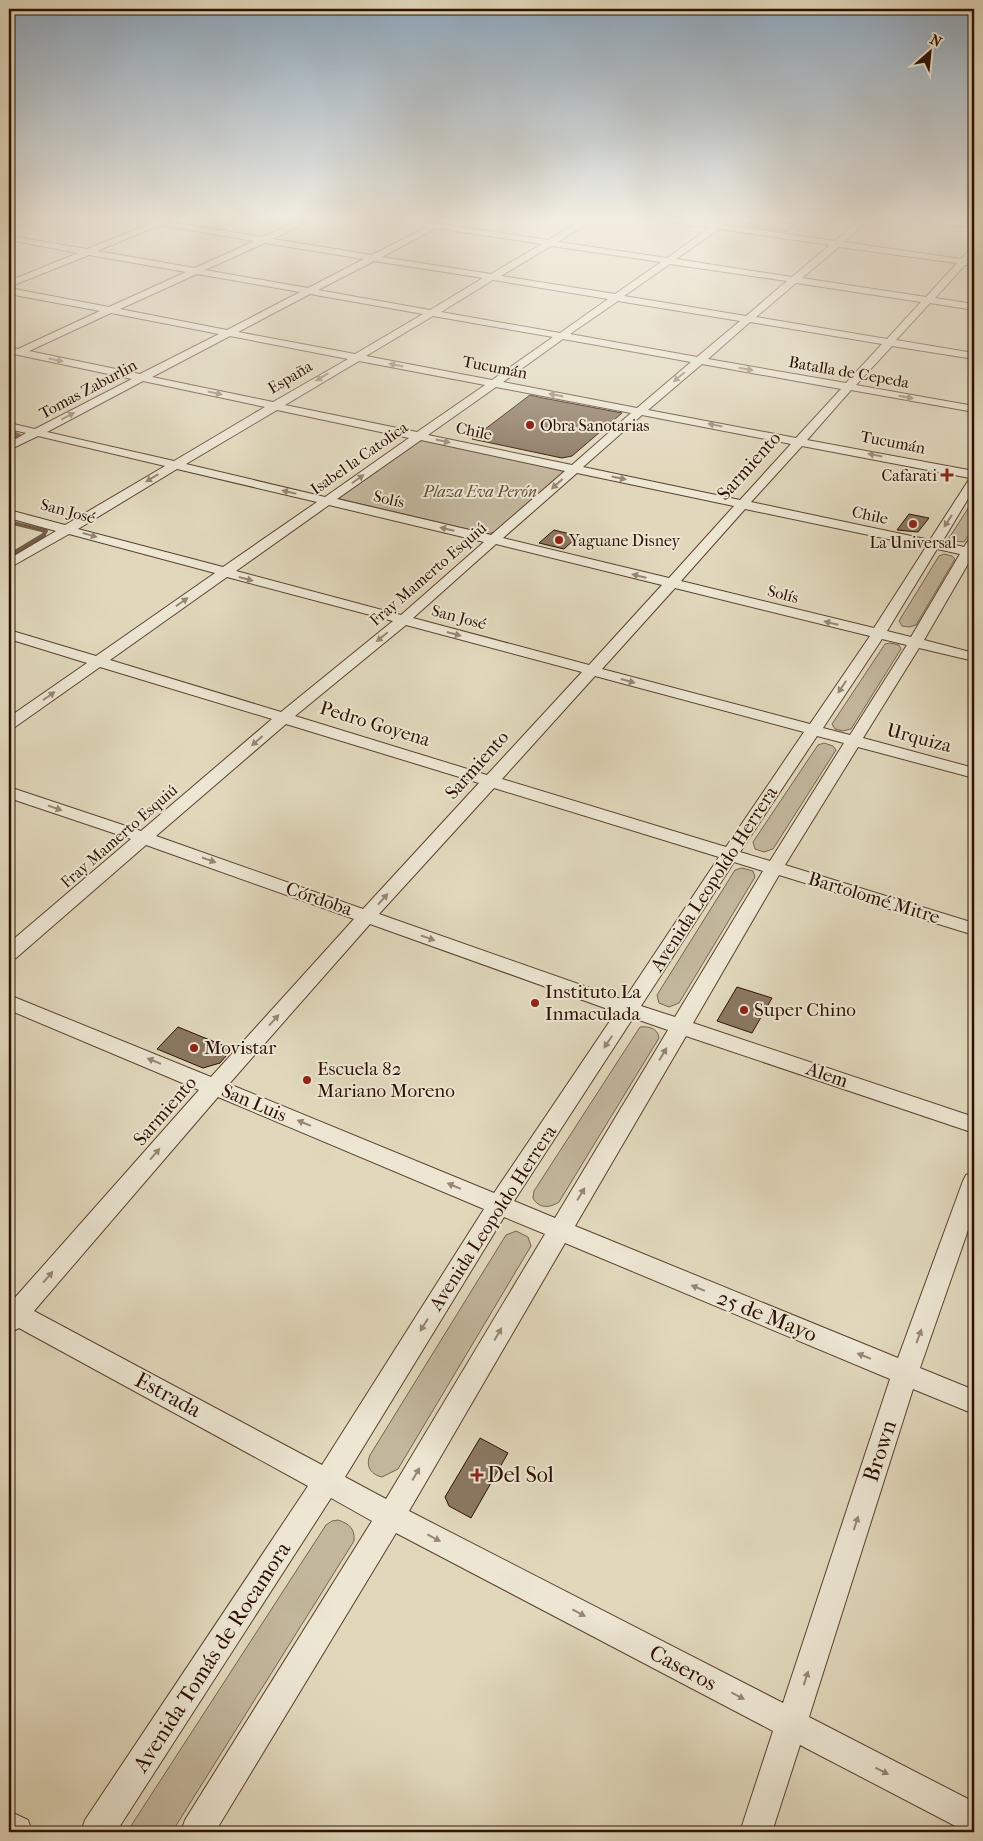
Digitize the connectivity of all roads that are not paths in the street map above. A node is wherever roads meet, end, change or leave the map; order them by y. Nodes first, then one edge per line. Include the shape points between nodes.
1 (82, 305) edge
2 (120, 305) edge
3 (283, 305) edge
4 (387, 305) edge
5 (445, 305) edge
6 (605, 305) edge
7 (657, 305) edge
8 (766, 305) edge
9 (924, 305) edge
10 (961, 305) edge
11 (974, 307) edge
12 (109, 310) junction
13 (431, 313) junction
14 (748, 320) junction
15 (228, 333) junction
16 (561, 336) junction
17 (890, 342) junction
18 (12, 353) edge
19 (974, 356) edge
20 (355, 357) junction
21 (700, 360) junction
22 (141, 378) junction
23 (494, 383) junction
24 (848, 387) junction
25 (273, 406) junction
26 (974, 409) edge
27 (640, 411) junction
28 (9, 426) edge
29 (37, 433) junction
30 (418, 436) junction
31 (800, 441) junction
32 (9, 447) edge
33 (174, 465) junction
34 (574, 469) junction
35 (974, 475) edge
36 (974, 480) edge
37 (327, 500) junction
38 (742, 504) junction
39 (9, 514) edge
40 (66, 529) junction
41 (494, 540) junction
42 (933, 545) junction
43 (972, 549) edge
44 (9, 564) edge
45 (223, 573) junction
46 (671, 584) junction
47 (403, 620) junction
48 (9, 634) edge
49 (878, 634) junction
50 (915, 643) junction
51 (974, 657) edge
52 (97, 662) junction
53 (591, 671) junction
54 (283, 718) junction
55 (9, 724) edge
56 (812, 731) junction
57 (853, 740) junction
58 (974, 773) edge
59 (491, 781) junction
60 (9, 792) edge
61 (144, 838) junction
62 (730, 854) junction
63 (774, 868) junction
64 (368, 916) junction
65 (974, 929) edge
66 (9, 953) edge
67 (9, 1002) edge
68 (630, 1009) junction
69 (680, 1026) junction
70 (215, 1086) junction
71 (974, 1125) edge
72 (974, 1181) edge
73 (499, 1204) junction
74 (559, 1231) junction
75 (11, 1315) edge
76 (905, 1373) junction
77 (974, 1402) edge
78 (327, 1481) junction
79 (391, 1516) junction
80 (791, 1724) junction
81 (974, 1819) edge
82 (9, 1827) edge
83 (16, 1832) edge
84 (98, 1832) edge
85 (198, 1832) edge
86 (756, 1832) edge

1 - 12 street, Tucumán
2 - 12 street
3 - 15 street, Tomas Zaburlin
4 - 13 street, Batalla de Cepeda
5 - 13 street, España
6 - 16 street, Isabel la Catolica
7 - 14 street
8 - 14 street, Fray Mamerto Esquiú
9 - 17 street, Sarmiento
10 - 11 street
12 - 15 street, Tucumán
12 - 18 street
13 - 16 street, Batalla de Cepeda
13 - 20 street, España
14 - 17 street
14 - 21 street, Fray Mamerto Esquiú
15 - 20 street, Tucumán
15 - 22 street, Tomas Zaburlin
16 - 21 street, Batalla de Cepeda
16 - 23 street, Isabel la Catolica
17 - 19 street
17 - 24 street, Sarmiento
18 -> 22 street, Chile
23 -> 20 street, Tucumán
20 -> 25 street, España
21 -> 24 street, Batalla de Cepeda
21 -> 27 street, Fray Mamerto Esquiú
22 -> 25 street, Chile
29 -> 22 street, Tomas Zaburlin
27 -> 23 street, Tucumán
23 - 30 street, Isabel la Catolica
24 -> 26 street, Batalla de Cepeda
24 - 31 street, Sarmiento
25 - 30 street, Chile
25 - 33 street, España
31 -> 27 street, Tucumán
27 - 34 street, Fray Mamerto Esquiú
28 - 29 street, Solís
29 - 32 street, Tomas Zaburlin
29 - 33 street, Solís
30 -> 34 street, Chile
37 -> 30 street, Isabel la Catolica
35 -> 31 street, Tucumán
31 - 38 street, Sarmiento
37 -> 33 street, Solís
33 -> 40 street, España
34 -> 38 street, Chile
34 -> 41 street, Fray Mamerto Esquiú
36 -> 42 street, Avenida Leopoldo Herrera
41 -> 37 street, Solís
37 - 45 street, Isabel la Catolica
38 - 42 street, Chile
38 - 46 street, Sarmiento
39 - 40 street, San José
40 - 44 street, España
40 -> 45 street, San José
46 -> 41 street, Solís
41 - 47 street, Fray Mamerto Esquiú
42 - 43 street, Chile
42 - 49 street, Avenida Leopoldo Herrera
43 - 50 street
45 -> 47 street, San José
52 -> 45 street, Isabel la Catolica
49 -> 46 street, Solís
46 - 53 street, Sarmiento
47 -> 53 street, San José
47 -> 54 street, Fray Mamerto Esquiú
48 - 52 street, Pedro Goyena
49 - 50 street, Solís
49 -> 56 street, Avenida Leopoldo Herrera
50 - 51 street, Solís
50 - 57 street
52 - 54 street, Pedro Goyena
55 -> 52 street, Isabel la Catolica
53 -> 56 street, San José
53 - 59 street, Sarmiento
54 - 59 street, Pedro Goyena
54 -> 61 street, Fray Mamerto Esquiú
56 - 57 street, Urquiza
56 - 62 street, Avenida Leopoldo Herrera
57 - 58 street, Urquiza
57 - 63 street
59 - 62 street, Pedro Goyena
64 -> 59 street, Sarmiento
60 -> 61 street, Córdoba
61 -> 64 street, Córdoba
61 - 66 street, Fray Mamerto Esquiú
62 - 63 street, Bartolomé Mitre
62 - 68 street, Avenida Leopoldo Herrera
63 - 65 street, Bartolomé Mitre
63 - 69 street
64 -> 68 street, Córdoba
70 -> 64 street, Sarmiento
70 -> 67 street, San Luis
68 - 69 street, Córdoba
68 -> 73 street, Avenida Leopoldo Herrera
69 - 71 street, Alem
74 -> 69 street
73 -> 70 street, San Luis
75 -> 70 street, Sarmiento
76 -> 72 street, Brown
73 - 74 street, San Luis
73 -> 78 street, Avenida Leopoldo Herrera
76 -> 74 street, 25 de Mayo
79 -> 74 street
75 - 78 street, Estrada
76 - 77 street, 25 de Mayo
80 -> 76 street, Brown
78 - 79 street, Estrada
78 - 84 street, Avenida Tomás de Rocamora
79 -> 80 street, Caseros
79 - 85 street
80 -> 81 street, Caseros
80 - 86 street
82 - 83 street

